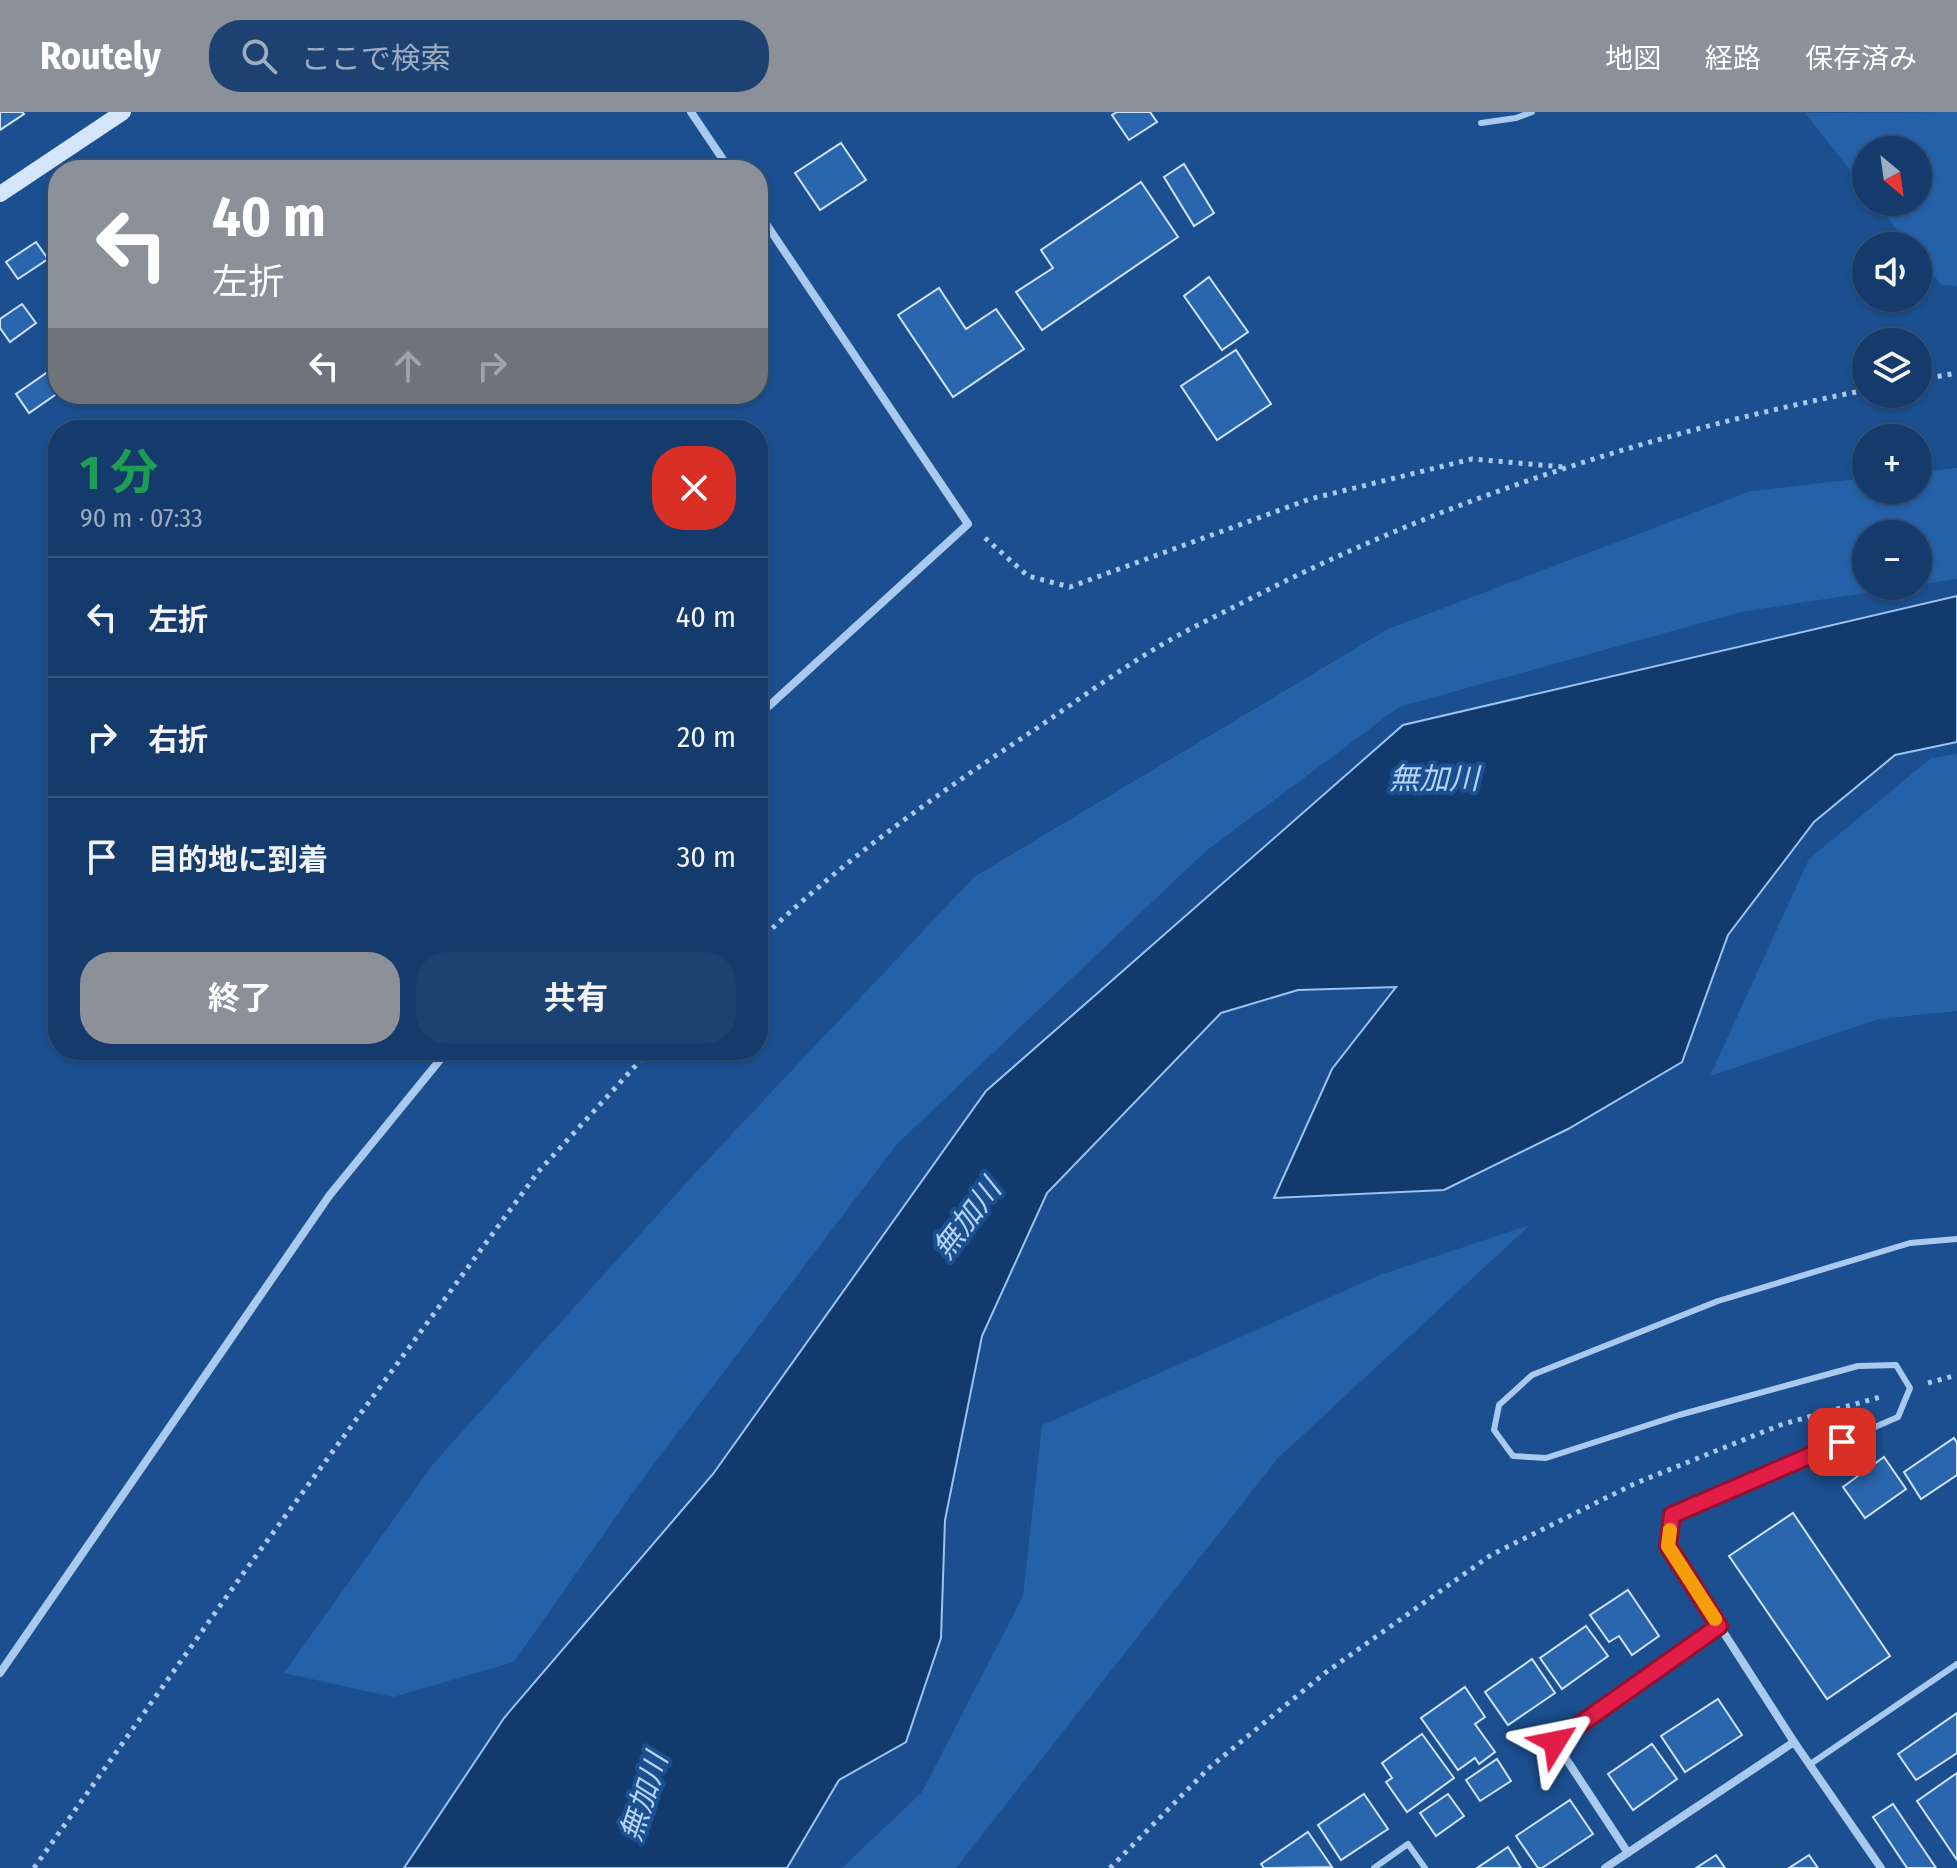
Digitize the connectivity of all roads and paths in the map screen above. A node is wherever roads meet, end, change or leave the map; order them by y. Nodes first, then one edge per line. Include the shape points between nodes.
1 (123, 112) edge
2 (691, 112) edge
3 (1532, 112) edge
4 (1481, 123) dead end
5 (51, 160) edge
6 (723, 160) edge
7 (48, 162) edge
8 (0, 194) edge
9 (768, 227) edge
10 (1957, 373) edge
11 (1932, 377) edge
12 (1852, 393) edge
13 (1568, 467) junction
14 (968, 524) junction
15 (768, 707) edge
16 (768, 932) edge
17 (440, 1060) edge
18 (641, 1060) edge
19 (1957, 1239) edge
20 (1957, 1375) edge
21 (1910, 1388) junction
22 (1668, 1546) joint
23 (1719, 1626) junction
24 (1957, 1664) edge
25 (0, 1673) edge
26 (1794, 1742) junction
27 (1809, 1765) junction
28 (1628, 1853) junction
29 (34, 1868) edge
30 (1110, 1868) edge
31 (1374, 1868) edge
32 (1425, 1868) edge
33 (1605, 1868) edge
34 (1881, 1868) edge

1 - 5 main road
2 - 6 street
3 - 4 lane
7 - 8 main road
9 - 14 street
10 - 11 path
12 - 13 path
13 - 14 path via 1472,459 1310,499 1070,587 1028,576
13 - 16 path via 1443,511 1310,567 1163,644 969,773 803,898
14 - 15 street
17 - 25 street via 329,1196
18 - 29 path via 538,1172
19 - 21 lane via 1910,1243 1718,1301 1532,1375 1499,1405 1494,1430 1513,1456 1546,1458 1858,1366 1896,1365
20 - 21 path
21 - 22 lane via 1898,1417 1672,1515
21 - 30 path via 1768,1429 1636,1483 1491,1555 1325,1673 1210,1767
22 - 23 street
23 - 26 street
23 - 28 street via 1555,1742
24 - 27 lane
26 - 27 street
26 - 28 street
27 - 34 street
28 - 33 street
31 - 32 lane via 1408,1844

